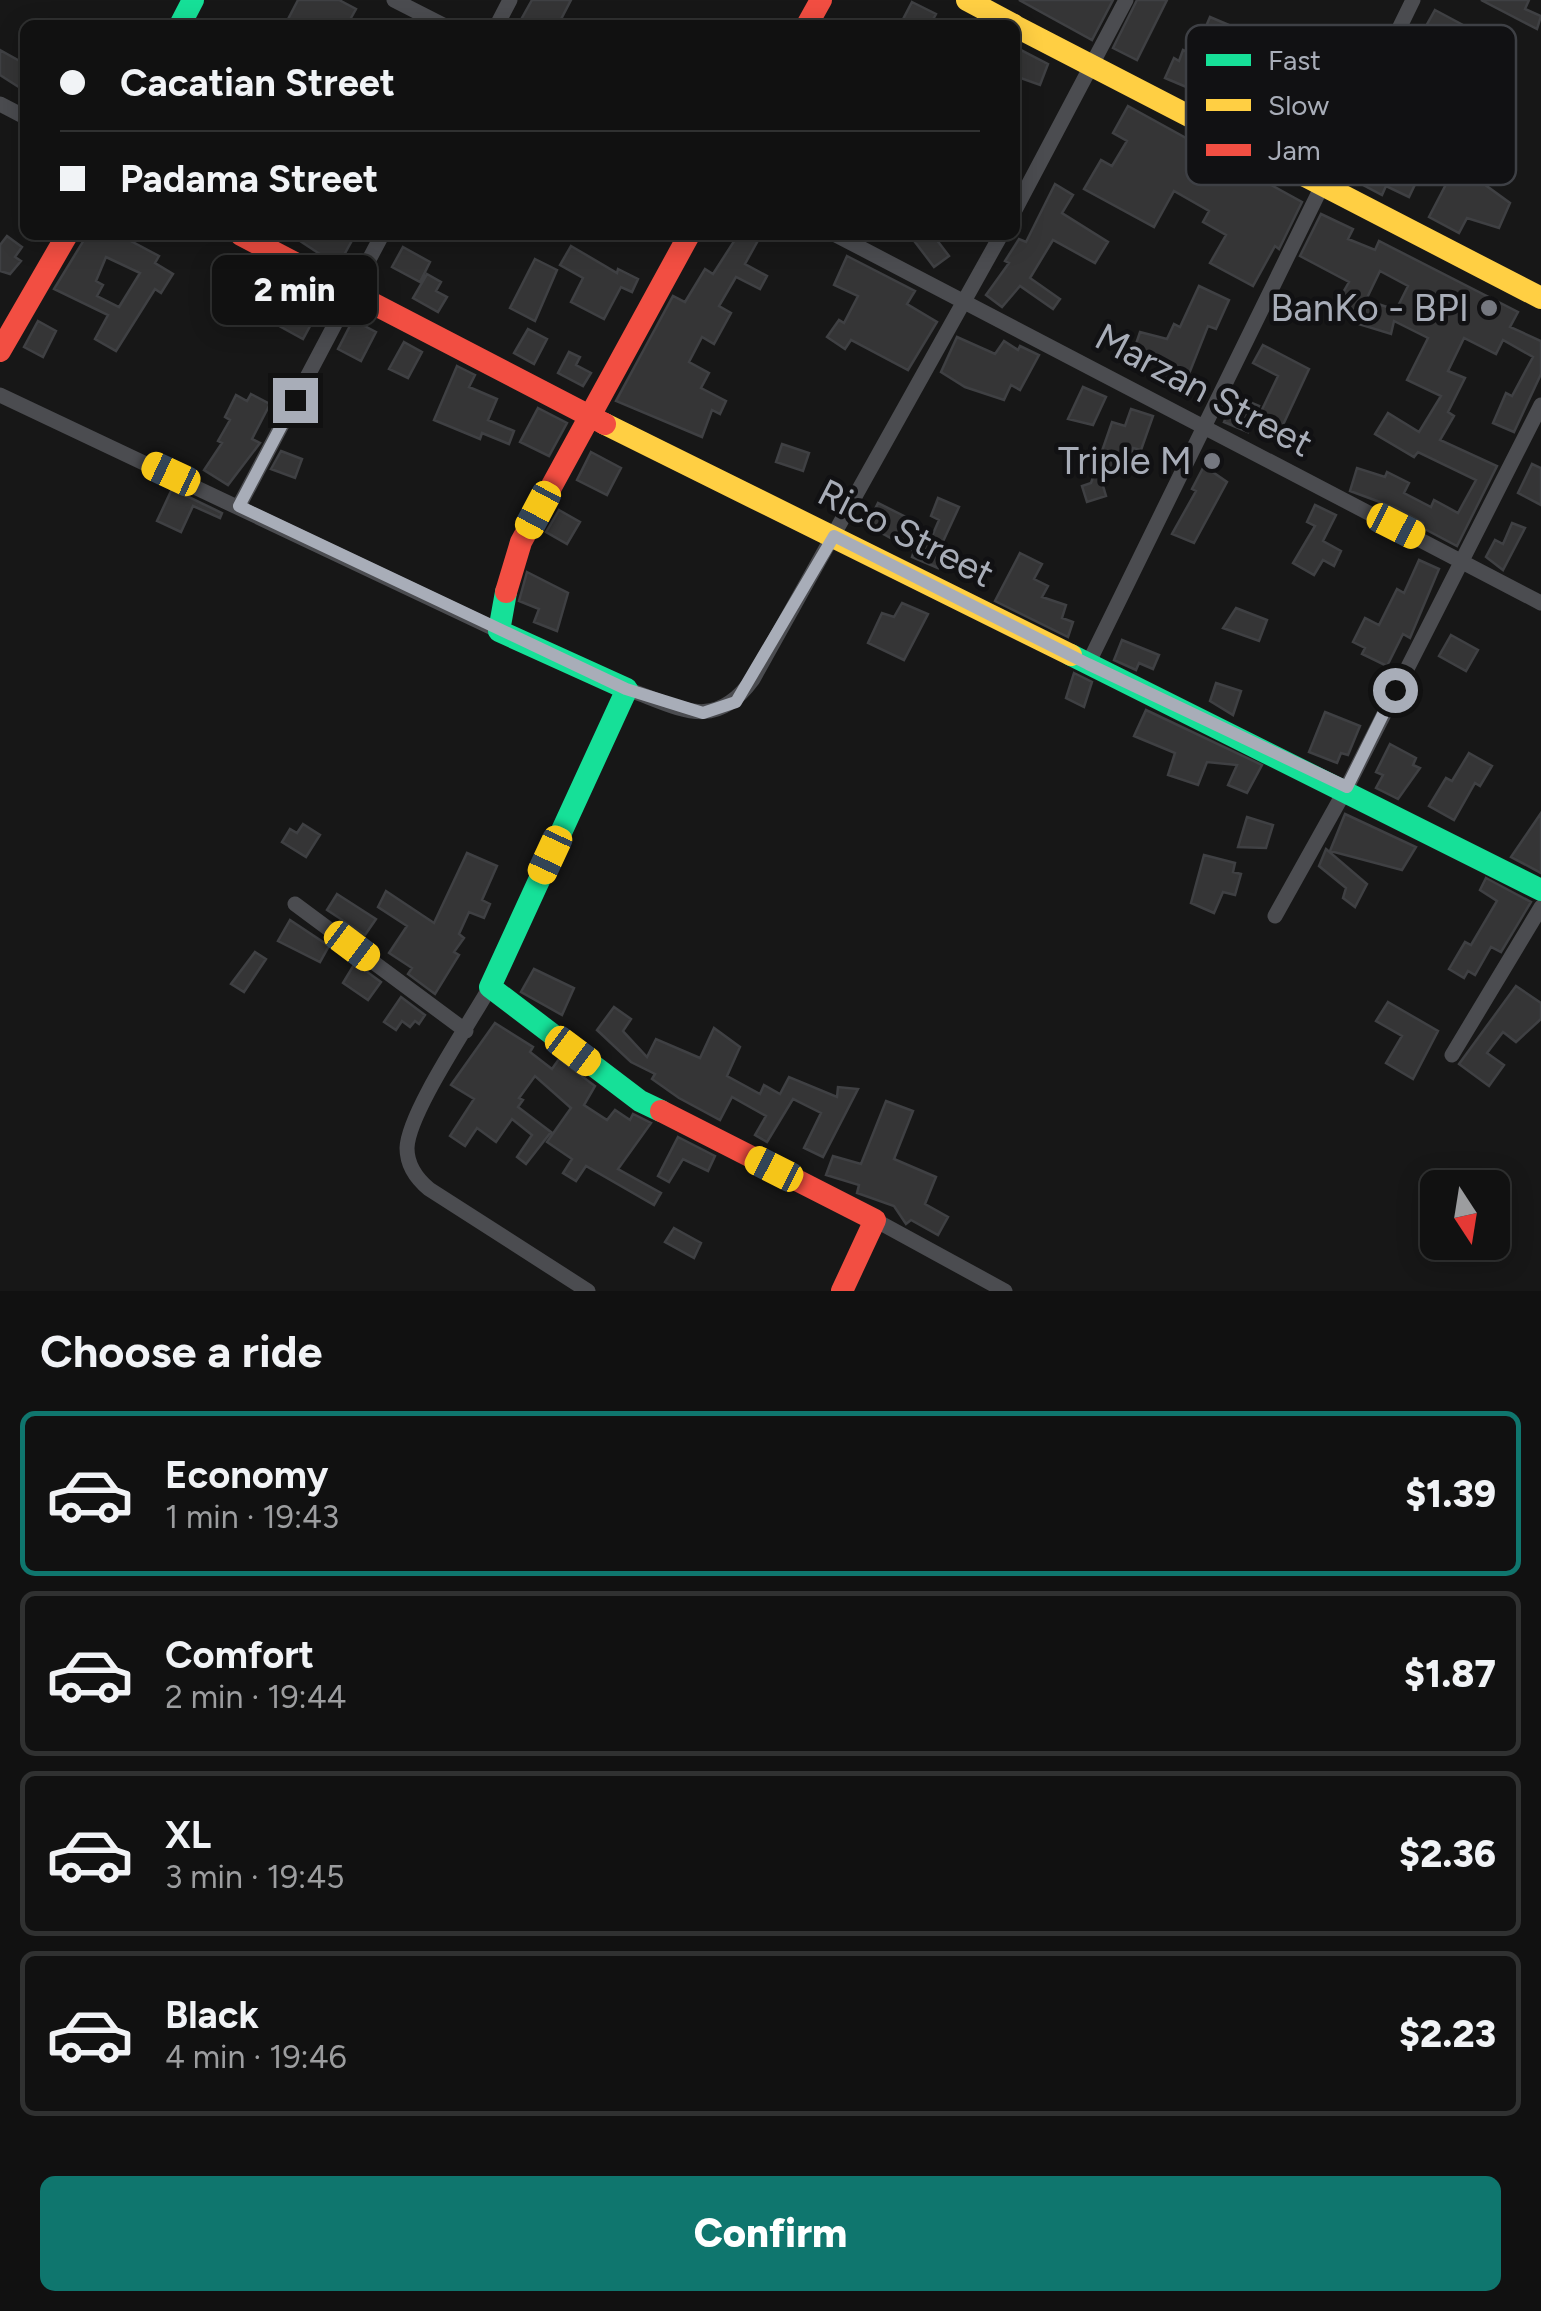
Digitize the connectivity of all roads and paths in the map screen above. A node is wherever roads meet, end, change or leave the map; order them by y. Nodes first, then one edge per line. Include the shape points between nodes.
1 (394, 0) edge
2 (967, 0) edge
3 (1126, 0) edge
4 (1413, 0) edge
5 (433, 20) edge
6 (1005, 20) edge
7 (1401, 25) edge
8 (1020, 28) edge
9 (1094, 68) junction
10 (1186, 116) edge
11 (1319, 185) edge
12 (1326, 185) edge
13 (1325, 188) junction
14 (1020, 201) edge
15 (63, 240) edge
16 (251, 240) edge
17 (379, 240) edge
18 (686, 240) edge
19 (846, 240) edge
20 (998, 240) edge
21 (350, 294) junction
22 (1541, 298) edge
23 (964, 301) junction
24 (0, 351) edge
25 (0, 395) edge
26 (1541, 405) edge
27 (589, 416) junction
28 (1204, 426) junction
29 (239, 506) junction
30 (834, 536) junction
31 (1459, 560) junction
32 (1541, 604) edge
33 (499, 631) junction
34 (1088, 664) junction
35 (626, 689) junction
36 (1347, 787) junction
37 (1541, 890) edge
38 (294, 904) dead end
39 (1541, 907) edge
40 (1275, 916) dead end
41 (490, 987) junction
42 (466, 1031) junction
43 (1452, 1055) dead end
44 (875, 1220) junction
45 (588, 1291) edge
46 (842, 1291) edge
47 (1005, 1291) edge

1 - 5 street
2 - 6 main road
3 - 9 street
4 - 7 street
8 - 9 main road
9 - 10 main road
9 - 14 street
11 - 13 main road
12 - 13 street
13 - 22 main road
13 - 28 street
15 - 24 main road
16 - 21 main road, Rico Street
17 - 21 street
18 - 27 main road
19 - 23 street, Marzan Street
20 - 23 street
21 - 27 main road, Rico Street
21 - 29 street
23 - 28 street, Marzan Street
23 - 30 street
25 - 29 street
26 - 31 street
27 - 30 main road, Rico Street
27 - 33 main road via 521,542
28 - 31 street, Marzan Street
28 - 34 street
29 - 33 street
30 - 34 main road, Rico Street
30 - 35 street via 736,702 703,713
31 - 32 street, Marzan Street
31 - 36 street
33 - 35 main road
34 - 36 main road, Rico Street
35 - 41 main road
36 - 37 main road, Rico Street
36 - 40 street
38 - 42 street
39 - 43 street
41 - 42 street
41 - 44 main road via 640,1101
42 - 45 street via 414,1122 411,1166 429,1188
44 - 46 main road
44 - 47 street

